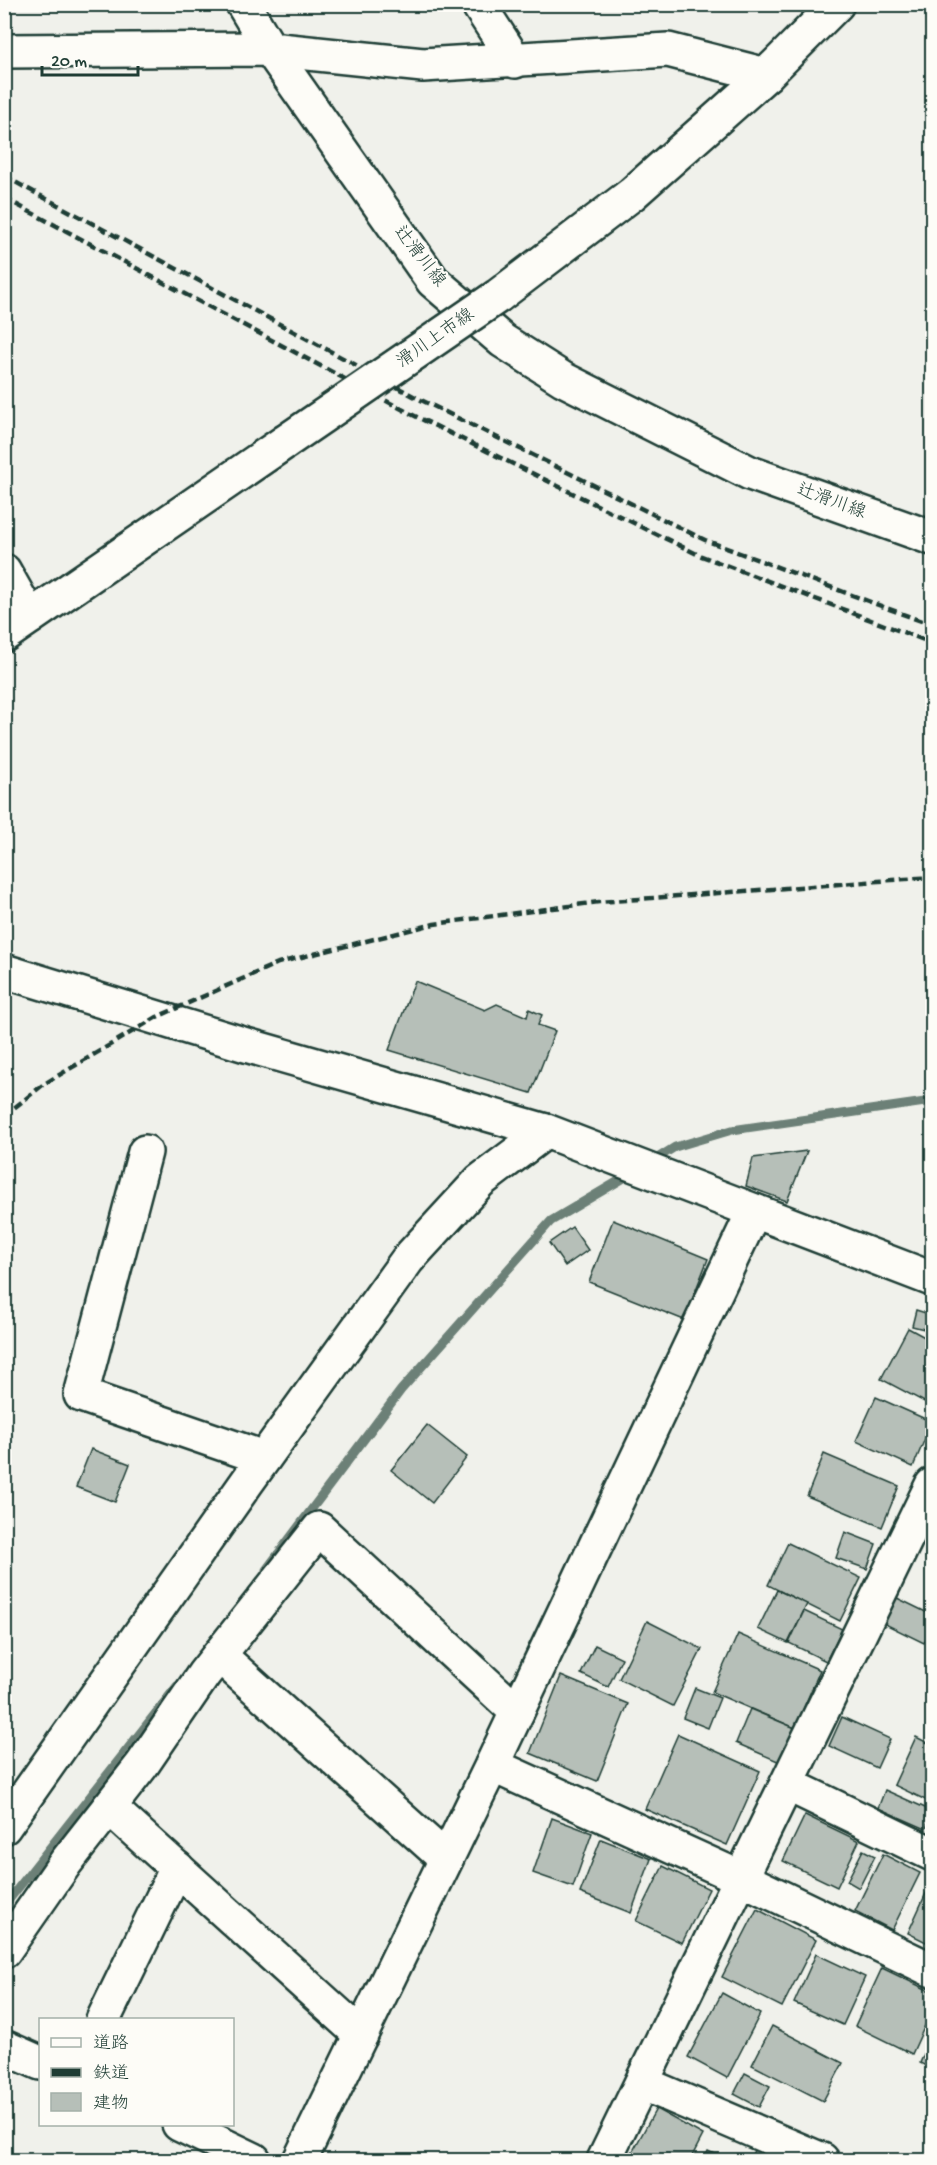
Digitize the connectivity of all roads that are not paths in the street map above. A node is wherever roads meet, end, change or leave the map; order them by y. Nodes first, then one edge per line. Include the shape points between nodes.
1 (243, 4) edge
2 (478, 4) edge
3 (837, 4) edge
4 (270, 48) junction
5 (4, 51) edge
6 (515, 61) junction
7 (766, 75) junction
8 (933, 538) edge
9 (4, 571) edge
10 (17, 626) edge
11 (4, 972) edge
12 (556, 1135) junction
13 (145, 1152) dead end
14 (754, 1211) junction
15 (933, 1279) edge
16 (264, 1458) junction
17 (930, 1496) edge
18 (219, 1655) junction
19 (517, 1712) junction
20 (492, 1765) junction
21 (787, 1784) junction
22 (109, 1807) junction
23 (4, 1827) edge
24 (933, 1854) edge
25 (446, 1860) junction
26 (177, 1868) junction
27 (741, 1878) junction
28 (4, 1951) edge
29 (933, 1970) edge
30 (103, 2018) edge
31 (361, 2035) junction
32 (4, 2047) edge
33 (39, 2063) edge
34 (642, 2083) junction
35 (182, 2126) edge
36 (254, 2160) edge
37 (300, 2160) edge
38 (604, 2160) edge
39 (822, 2160) edge

1 - 4 street, 辻滑川線
2 - 6 street
3 - 7 street, 滑川上市線
4 - 5 street
4 - 6 street via 423,65
4 - 8 street, 辻滑川線 via 434,280 503,341 564,379 750,473
6 - 7 street via 668,50
7 - 10 street, 滑川上市線, bridge via 632,194 498,296
9 - 10 street
11 - 12 street
12 - 14 street
12 - 16 street via 480,1181 408,1259
13 - 16 street via 81,1395
14 - 15 street
14 - 19 street
16 - 23 street
17 - 21 street
18 - 19 street via 319,1529
18 - 22 street
18 - 25 street
19 - 20 street
20 - 25 street
20 - 27 street
21 - 24 street
21 - 27 street
22 - 26 street
22 - 28 street
25 - 31 street
26 - 30 street
26 - 31 street
27 - 29 street
27 - 34 street
31 - 37 street
32 - 33 street
34 - 38 street
34 - 39 street
35 - 36 street

